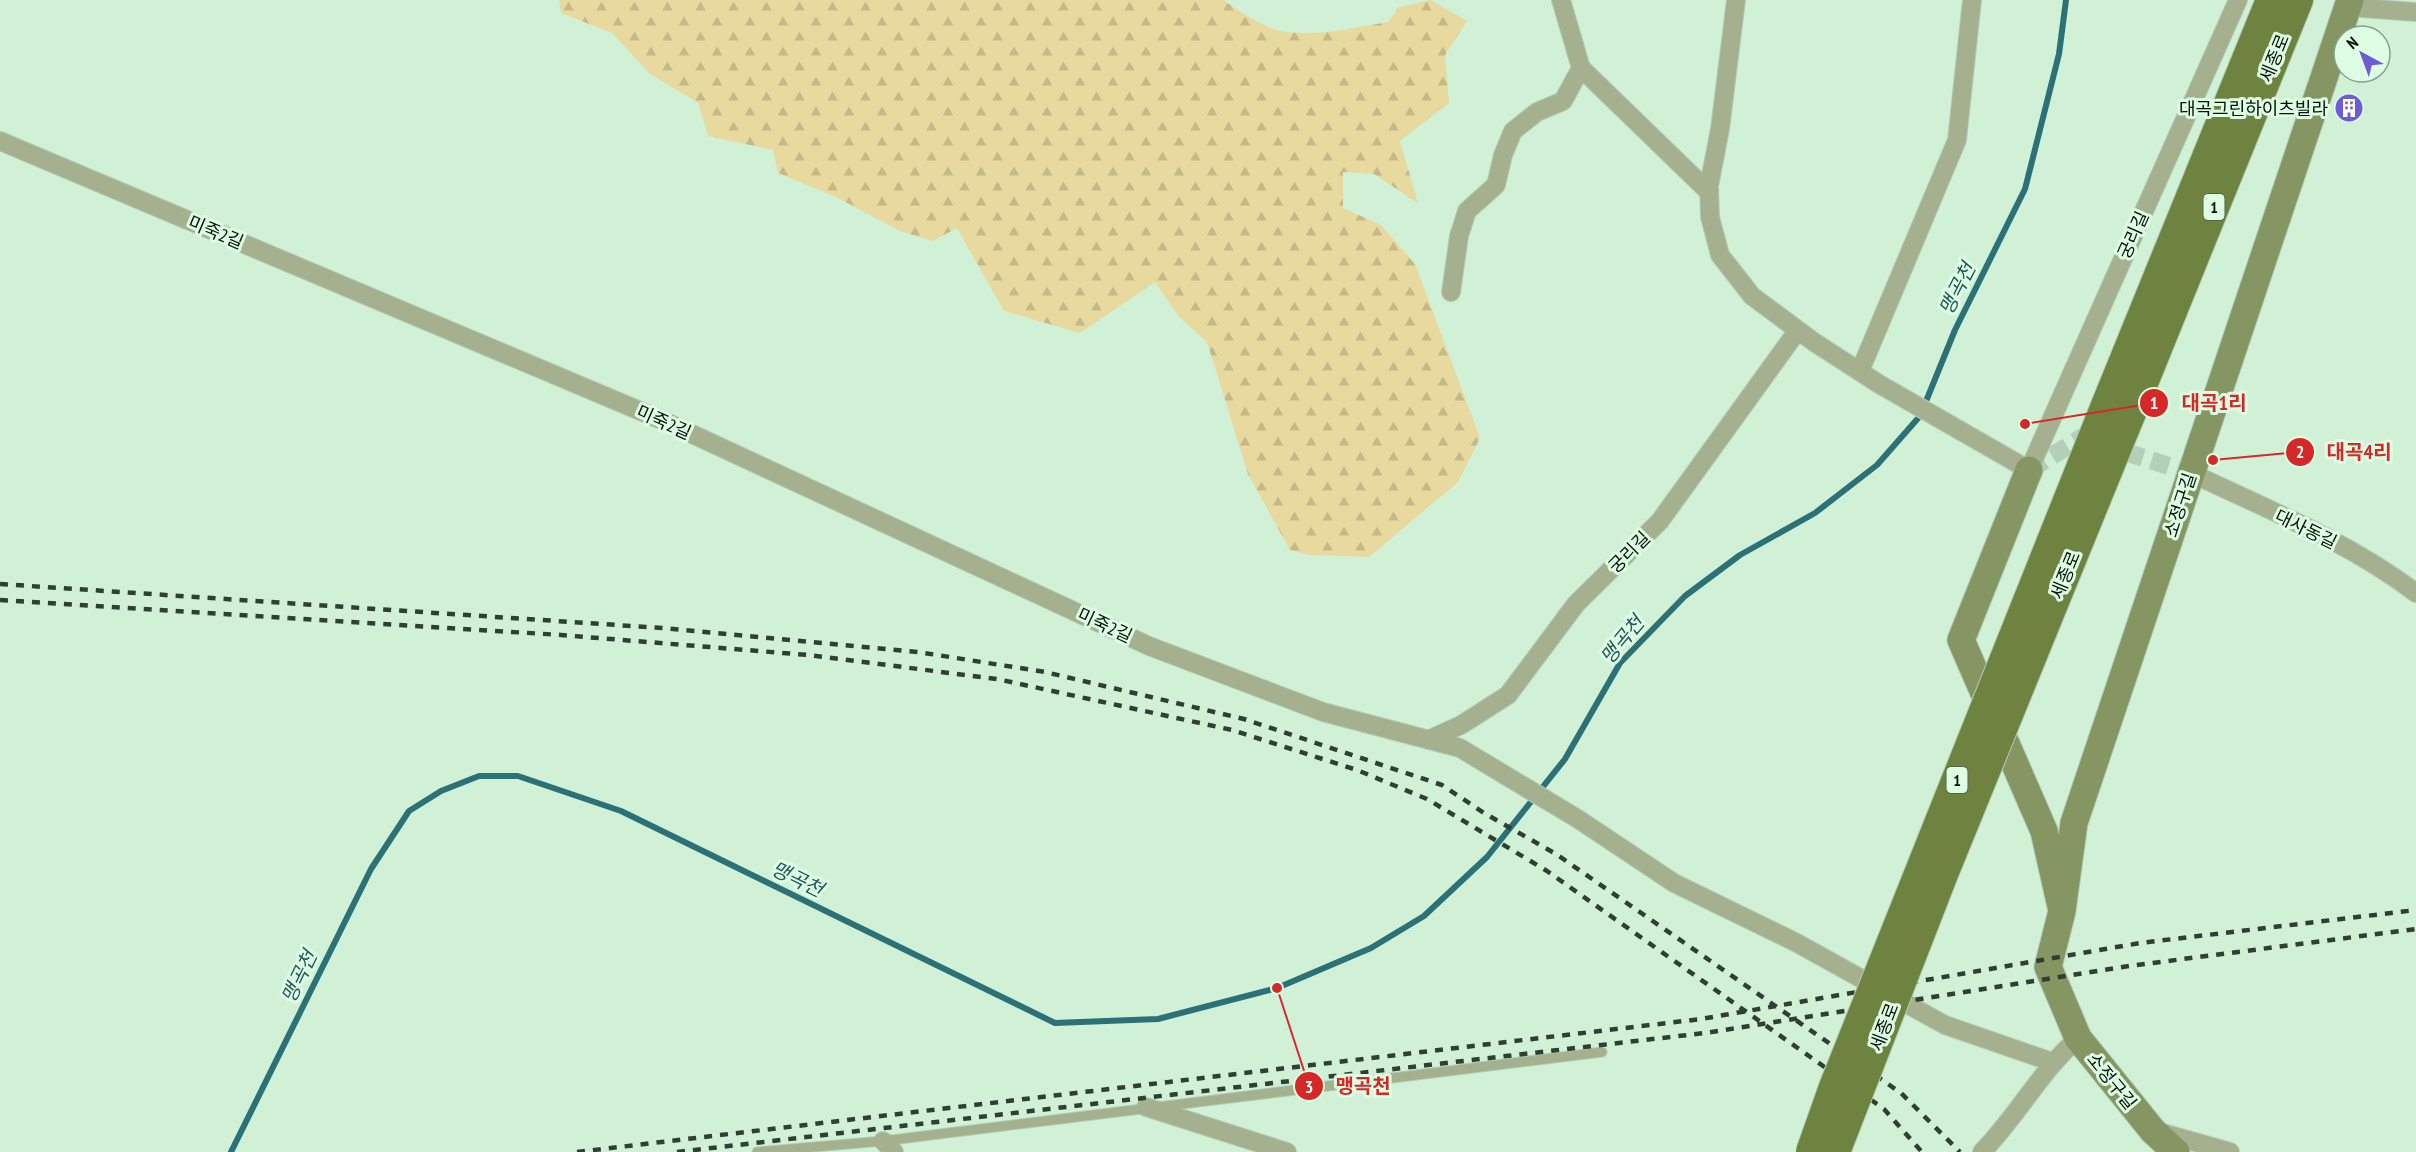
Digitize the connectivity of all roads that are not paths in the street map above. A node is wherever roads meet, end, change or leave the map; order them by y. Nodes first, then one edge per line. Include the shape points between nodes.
1 (1561, 0) edge
2 (1736, 0) edge
3 (1972, 0) edge
4 (2238, 0) edge
5 (2271, 0) edge
6 (2298, 0) edge
7 (2349, 4) edge
8 (2416, 12) edge
9 (1581, 68) junction
10 (0, 141) edge
11 (1709, 192) junction
12 (1452, 292) dead end
13 (1798, 330) junction
14 (1860, 371) junction
15 (2117, 411) junction
16 (2029, 470) junction
17 (2191, 473) junction
18 (2416, 593) edge
19 (1428, 740) junction
20 (2062, 911) junction
21 (2078, 1038) junction
22 (1602, 1052) dead end
23 (2052, 1062) junction
24 (1146, 1107) junction
25 (2153, 1131) junction
26 (889, 1147) edge
27 (757, 1152) edge
28 (1287, 1152) edge
29 (1811, 1152) edge
30 (1835, 1152) edge
31 (1982, 1152) edge
32 (2176, 1152) edge
33 (2230, 1152) edge

1 - 9 street
2 - 11 street
3 - 14 street via 1957,140
4 - 16 street, 궁리길
5 - 15 main road, 세종로 / 1
6 - 15 main road, 세종로 / 1
7 - 8 street
7 - 17 street, 소정구길
9 - 11 street
9 - 12 street via 1563,101 1537,112 1513,131 1496,185 1467,211 1459,236
10 - 19 street, 미죽2길 via 664,422 1149,646 1323,712
11 - 13 street via 1710,217 1720,255 1752,296
13 - 14 street
13 - 19 street, 궁리길 via 1660,521 1576,604 1508,695 1461,725
14 - 16 street
15 - 29 main road, 세종로 / 1, bridge via 1834,1087
15 - 30 main road, 세종로 / 1, bridge
16 - 20 street via 1961,640 2044,831
17 - 18 street, 대사동길 via 2339,545
17 - 20 street, 소정구길 via 2074,823
19 - 23 street, 미죽2길 via 1460,748 1674,883 1797,943 1945,1025
20 - 21 street, 소정구길 via 2048,967
21 - 23 street, 소정구길
21 - 25 street, 소정구길
22 - 24 lane
23 - 31 street, 소정구길
24 - 26 lane
24 - 28 street
25 - 32 street, 소정구길
25 - 33 street
26 - 27 lane

